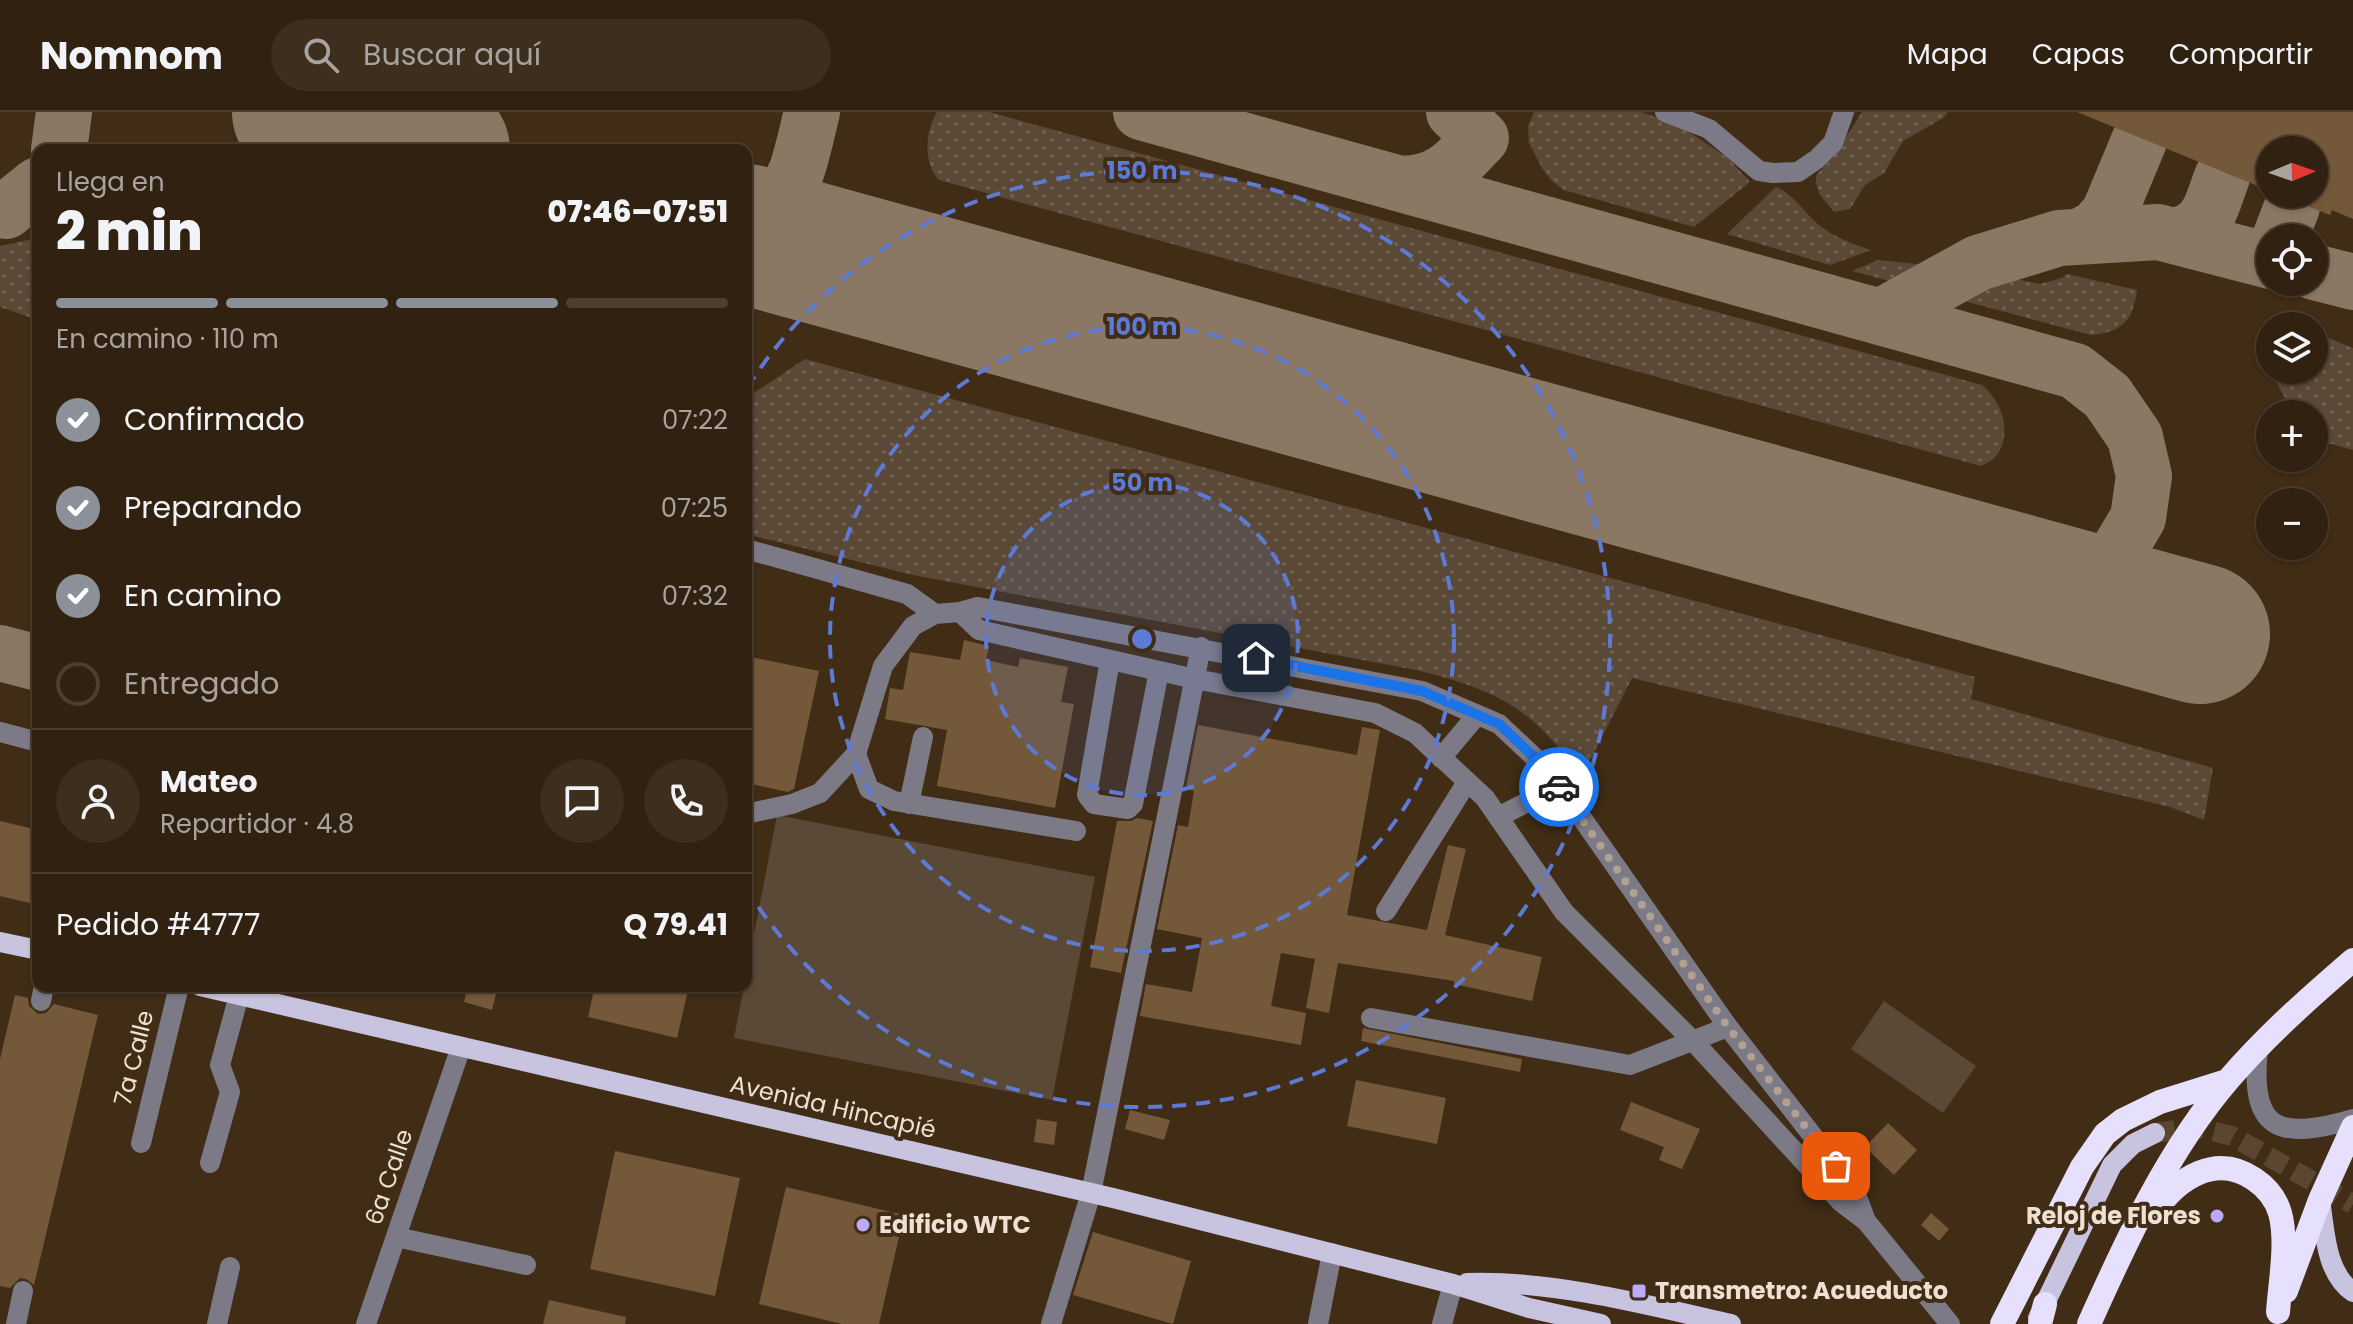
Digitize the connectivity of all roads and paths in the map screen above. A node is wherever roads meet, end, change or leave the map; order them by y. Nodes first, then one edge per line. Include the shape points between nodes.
1 (1665, 112) edge
2 (1844, 112) edge
3 (752, 551) edge
4 (960, 612) junction
5 (935, 614) junction
6 (1201, 647) junction
7 (1110, 660) junction
8 (1159, 671) junction
9 (1195, 679) junction
10 (1477, 715) junction
11 (0, 732) edge
12 (923, 737) dead end
13 (32, 740) edge
14 (856, 754) junction
15 (1441, 758) junction
16 (1467, 782) junction
17 (1559, 786) junction
18 (909, 804) junction
19 (752, 813) edge
20 (1498, 817) junction
21 (1076, 831) dead end
22 (1386, 911) dead end
23 (0, 942) edge
24 (32, 949) edge
25 (2353, 960) edge
26 (178, 992) edge
27 (226, 992) edge
28 (239, 995) junction
29 (1371, 1018) dead end
30 (1728, 1027) junction
31 (1694, 1042) junction
32 (461, 1047) junction
33 (2258, 1048) junction
34 (2227, 1081) junction
35 (2353, 1119) edge
36 (2353, 1127) edge
37 (2155, 1133) tunnel mouth
38 (141, 1143) dead end
39 (210, 1163) dead end
40 (1091, 1193) junction
41 (2320, 1200) junction
42 (1866, 1221) junction
43 (396, 1237) junction
44 (1332, 1253) junction
45 (526, 1265) dead end
46 (230, 1267) dead end
47 (2114, 1269) junction
48 (1453, 1284) junction
49 (23, 1291) dead end
50 (2353, 1292) edge
51 (2040, 1317) edge
52 (2276, 1318) edge
53 (1562, 1320) edge
54 (16, 1324) edge
55 (217, 1324) edge
56 (366, 1324) edge
57 (1051, 1324) edge
58 (1318, 1324) edge
59 (1442, 1324) edge
60 (1601, 1324) edge
61 (1731, 1324) edge
62 (1950, 1324) edge
63 (2002, 1324) edge
64 (2089, 1324) edge

1 - 2 street via 1709,129 1759,171 1773,173 1798,172 1817,159 1833,143
3 - 5 street via 907,594
4 - 5 street
4 - 6 street via 978,607
4 - 7 street via 979,630
5 - 14 street via 913,626 883,666
6 - 9 street
6 - 10 street via 1422,691
7 - 8 street
7 - 8 street via 1087,795 1094,804 1128,809 1133,804
8 - 9 street
9 - 15 street via 1375,713 1415,733
9 - 40 street
10 - 15 street
10 - 17 street via 1499,724
11 - 13 street
12 - 18 street
14 - 18 street via 869,789
14 - 19 street via 820,793
15 - 16 street
16 - 20 street
16 - 22 street
17 - 20 street
17 - 30 street
18 - 21 street
20 - 31 street via 1564,912
23 - 24 main road
25 - 33 highway
26 - 38 street, 7a Calle
27 - 28 main road, Avenida Hincapié
28 - 32 main road, Avenida Hincapié
28 - 39 street via 220,1065 230,1092
29 - 31 street via 1630,1065
30 - 31 street
30 - 42 street via 1854,1189
31 - 42 street via 1841,1202
32 - 40 main road, Avenida Hincapié
32 - 43 street, 6a Calle
33 - 34 highway
33 - 35 street via 2256,1094 2272,1122 2307,1131
34 - 47 highway via 2172,1161
34 - 63 highway via 2148,1107 2105,1134 2082,1167
36 - 41 highway
37 - 51 main road via 2133,1144 2112,1165
40 - 44 main road, Avenida Hincapié
40 - 57 street
41 - 50 main road via 2331,1260
41 - 52 highway
42 - 62 street
43 - 45 street
43 - 56 street, 6a Calle
44 - 48 main road, Avenida Hincapié
44 - 58 street
46 - 55 street
47 - 52 highway via 2178,1185 2198,1172 2228,1167 2265,1187 2280,1213
47 - 64 highway
48 - 53 main road, Avenida Hincapié
48 - 59 street
48 - 61 main road, Avenida Hincapié via 1541,1285
49 - 54 street
53 - 60 main road, Avenida Hincapié

